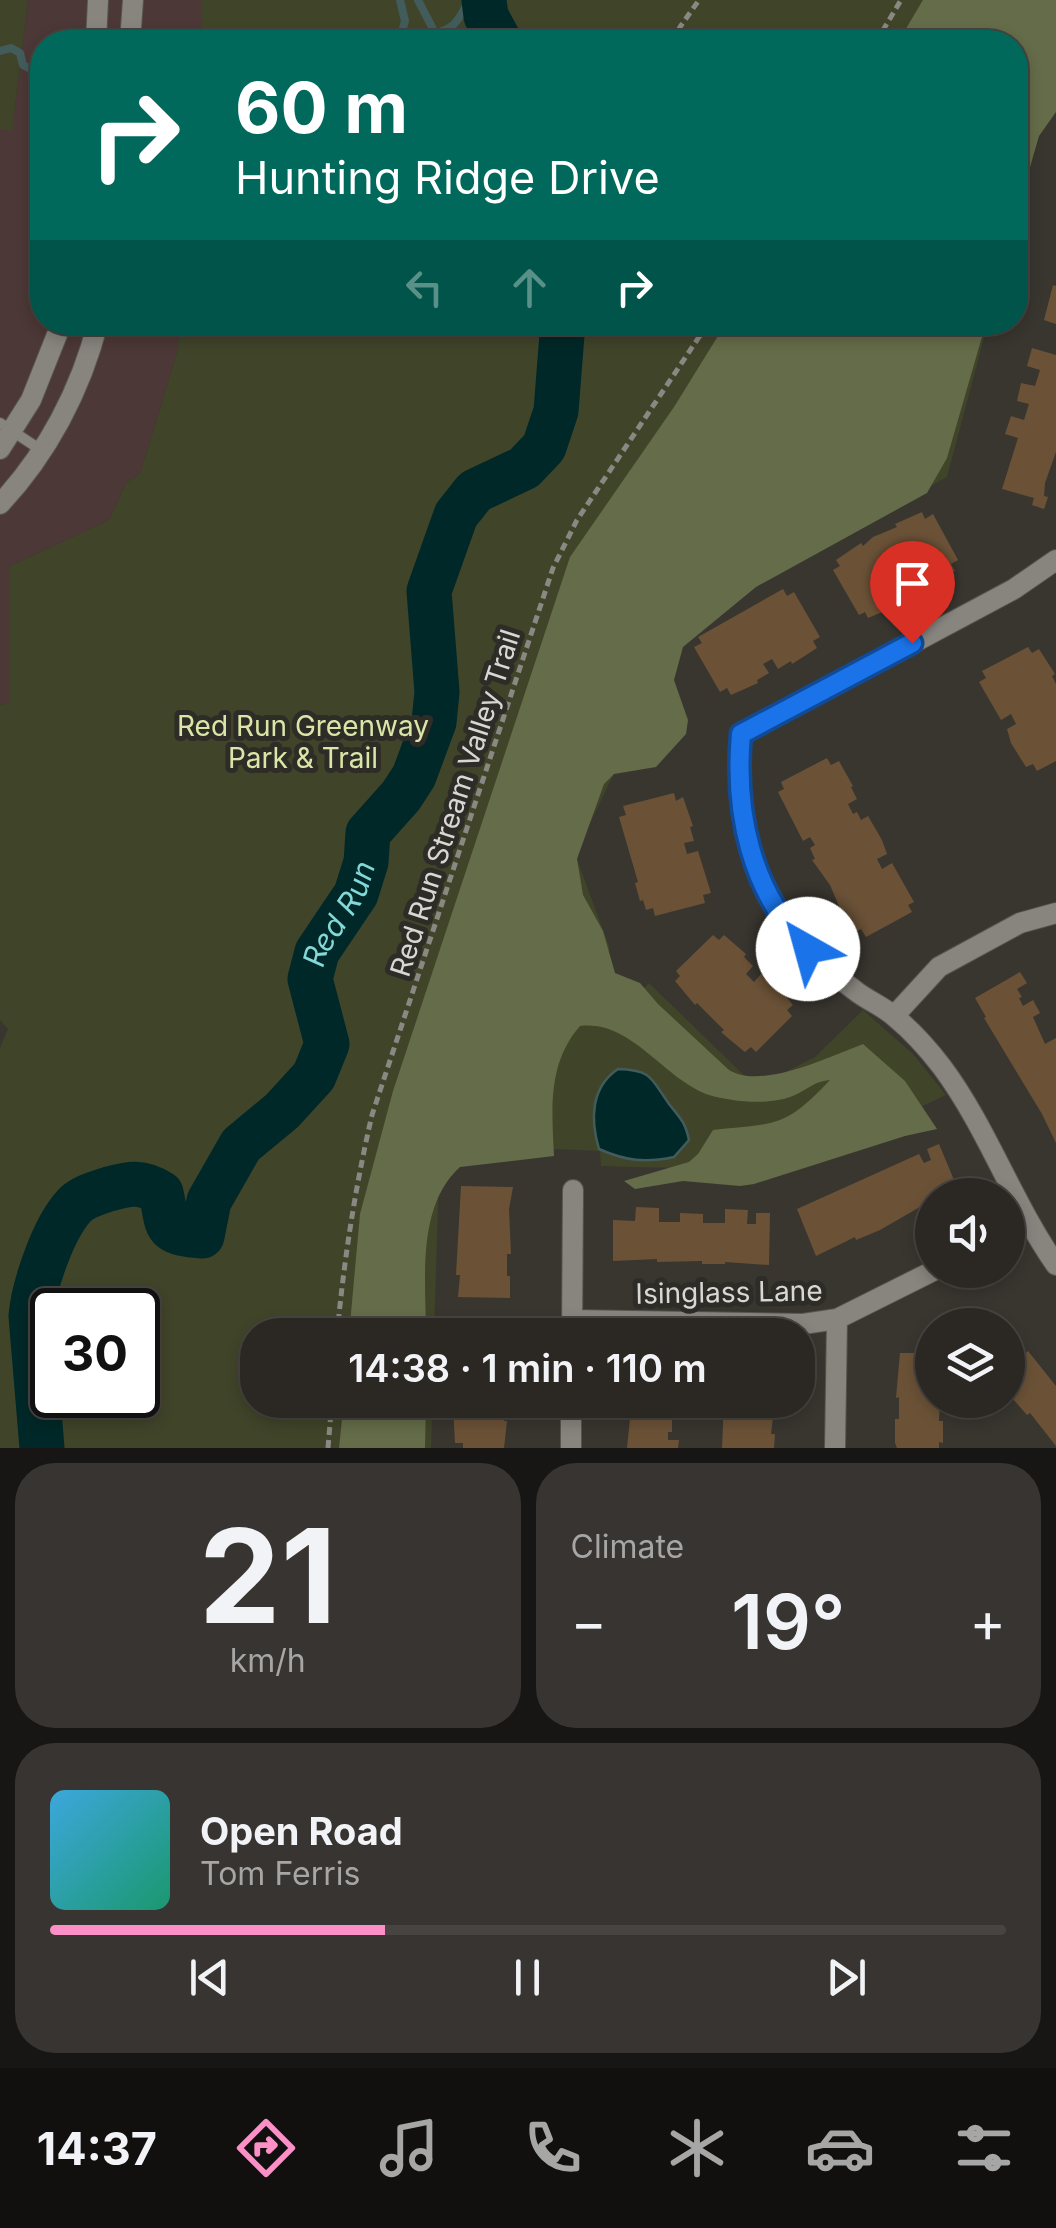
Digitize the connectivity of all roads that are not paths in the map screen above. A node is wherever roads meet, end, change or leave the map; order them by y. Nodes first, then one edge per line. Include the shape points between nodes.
1 (57, 335) edge
2 (94, 335) edge
3 (6, 427) edge
4 (0, 450) edge
5 (42, 450) junction
6 (0, 504) edge
7 (1056, 560) edge
8 (1056, 913) edge
9 (894, 1016) junction
10 (573, 1190) dead end
11 (1028, 1224) junction
12 (1025, 1226) edge
13 (1056, 1265) edge
14 (915, 1280) edge
15 (572, 1318) edge
16 (836, 1318) junction
17 (815, 1322) edge
18 (572, 1418) edge
19 (571, 1448) edge
20 (835, 1448) edge

1 - 3 street via 38,383
2 - 5 street
3 - 4 street
3 - 5 lane
5 - 6 street
7 - 9 street via 1014,589 741,734 741,818 768,894 792,933 824,965
8 - 9 street via 1020,923 940,968
9 - 11 street via 969,1106
10 - 15 street
11 - 12 street
11 - 13 street
14 - 16 street, Isinglass Lane
16 - 17 street, Isinglass Lane
16 - 20 street
18 - 19 street

